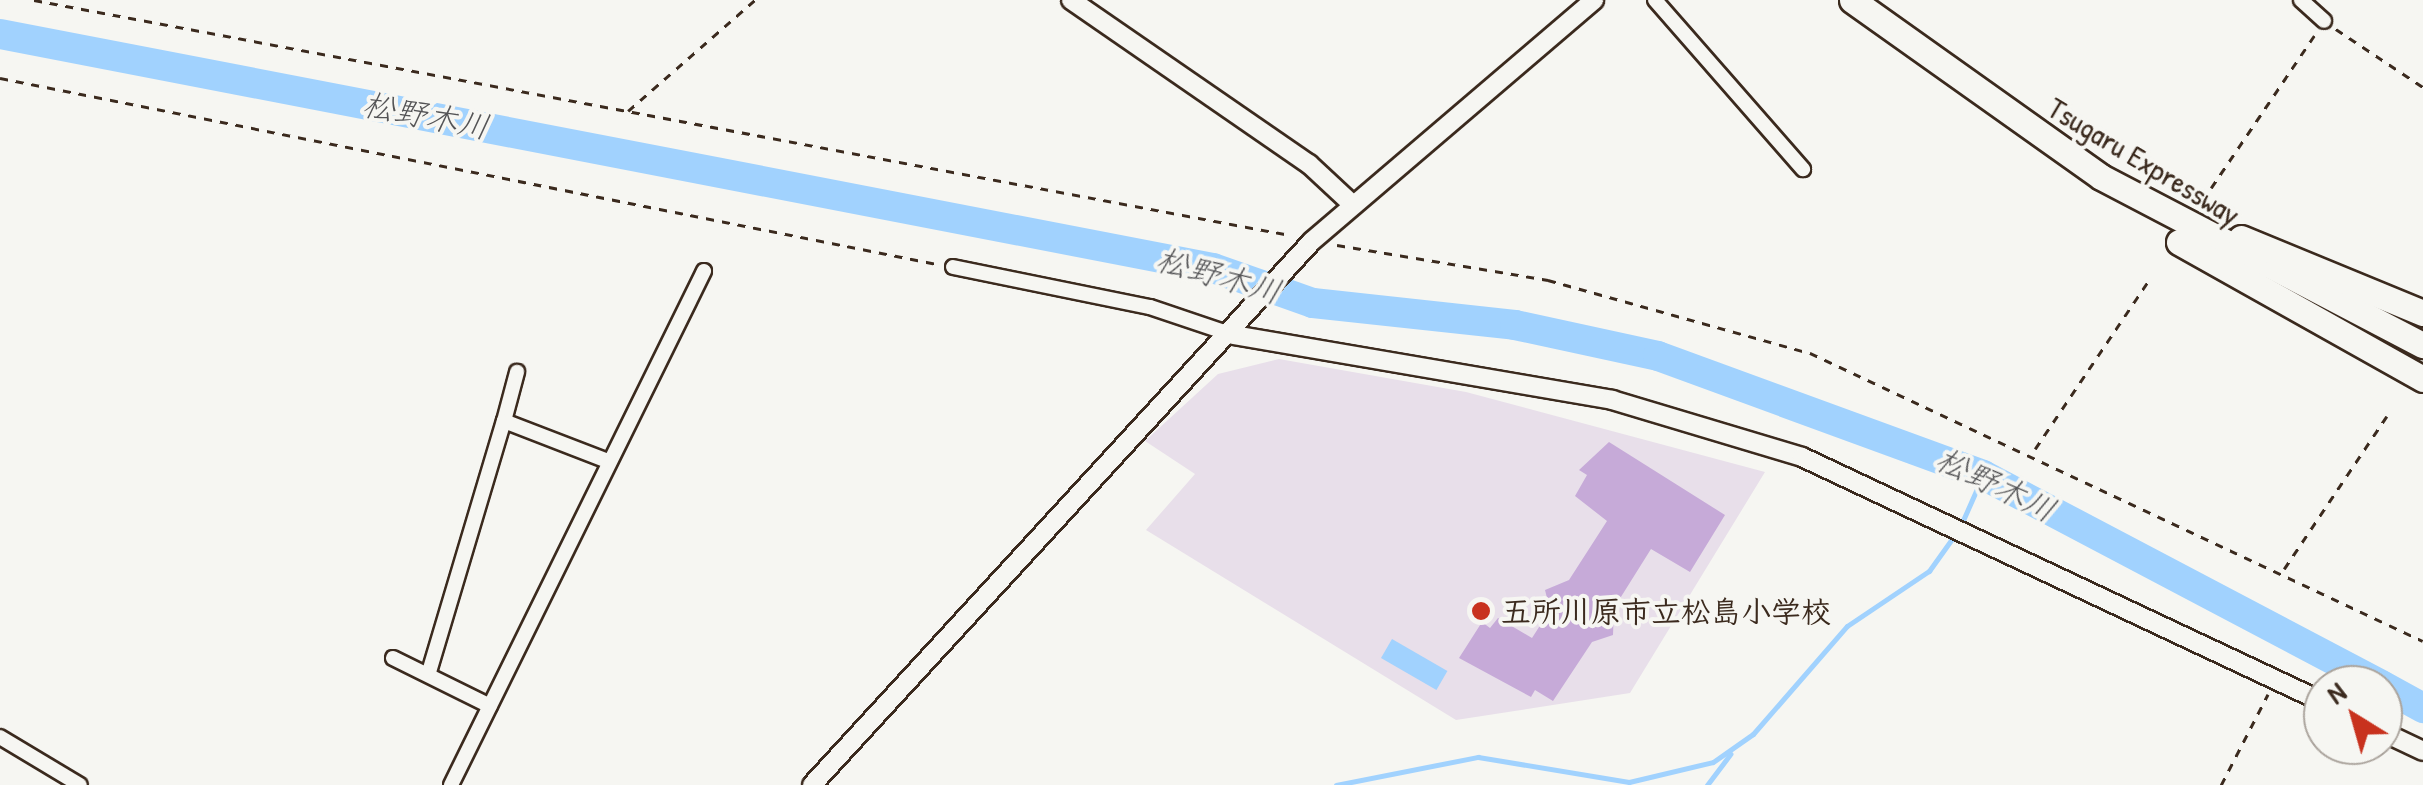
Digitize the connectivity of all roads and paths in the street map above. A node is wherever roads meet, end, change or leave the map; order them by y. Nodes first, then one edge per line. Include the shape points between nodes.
1 (34, 0) edge
2 (755, 0) edge
3 (1070, 0) edge
4 (1594, 0) edge
5 (1655, 0) edge
6 (1852, 0) edge
7 (2301, 0) edge
8 (2324, 21) junction
9 (0, 78) edge
10 (1953, 78) junction
11 (2423, 87) edge
12 (626, 114) junction
13 (1803, 169) dead end
14 (2211, 188) dead end
15 (1352, 204) junction
16 (1307, 247) junction
17 (953, 267) joint
18 (704, 272) dead end
19 (2151, 277) dead end
20 (2423, 312) edge
21 (1233, 334) junction
22 (2423, 345) edge
23 (516, 372) dead end
24 (2423, 379) edge
25 (2387, 416) dead end
26 (504, 421) junction
27 (2034, 451) junction
28 (605, 460) junction
29 (2283, 570) junction
30 (2423, 641) edge
31 (394, 658) dead end
32 (428, 672) junction
33 (2276, 680) junction
34 (2303, 693) edge
35 (490, 706) junction
36 (0, 737) edge
37 (80, 785) edge
38 (450, 785) edge
39 (812, 785) edge
40 (2221, 785) edge

1 - 12 path
2 - 12 path
3 - 15 street via 1309,164
4 - 15 street
5 - 13 street
6 - 10 highway, Tsugaru Expressway
7 - 8 street
8 - 11 path
8 - 14 path
9 - 17 path
10 - 20 highway via 2262,249
10 - 22 highway, Tsugaru Expressway via 2162,213
10 - 24 highway via 2092,190
12 - 16 path via 1232,217
15 - 16 street
16 - 21 street
16 - 27 path via 1438,257 1666,308 1810,353
17 - 21 street via 1204,320
18 - 28 street
19 - 27 path
21 - 33 street via 1612,400 1802,458
21 - 39 street via 1143,416
23 - 26 street
25 - 29 path
26 - 28 street
26 - 32 street
27 - 29 path
28 - 35 street
29 - 30 path
31 - 32 street
32 - 35 street
33 - 34 street
33 - 40 path
35 - 38 street
36 - 37 street

